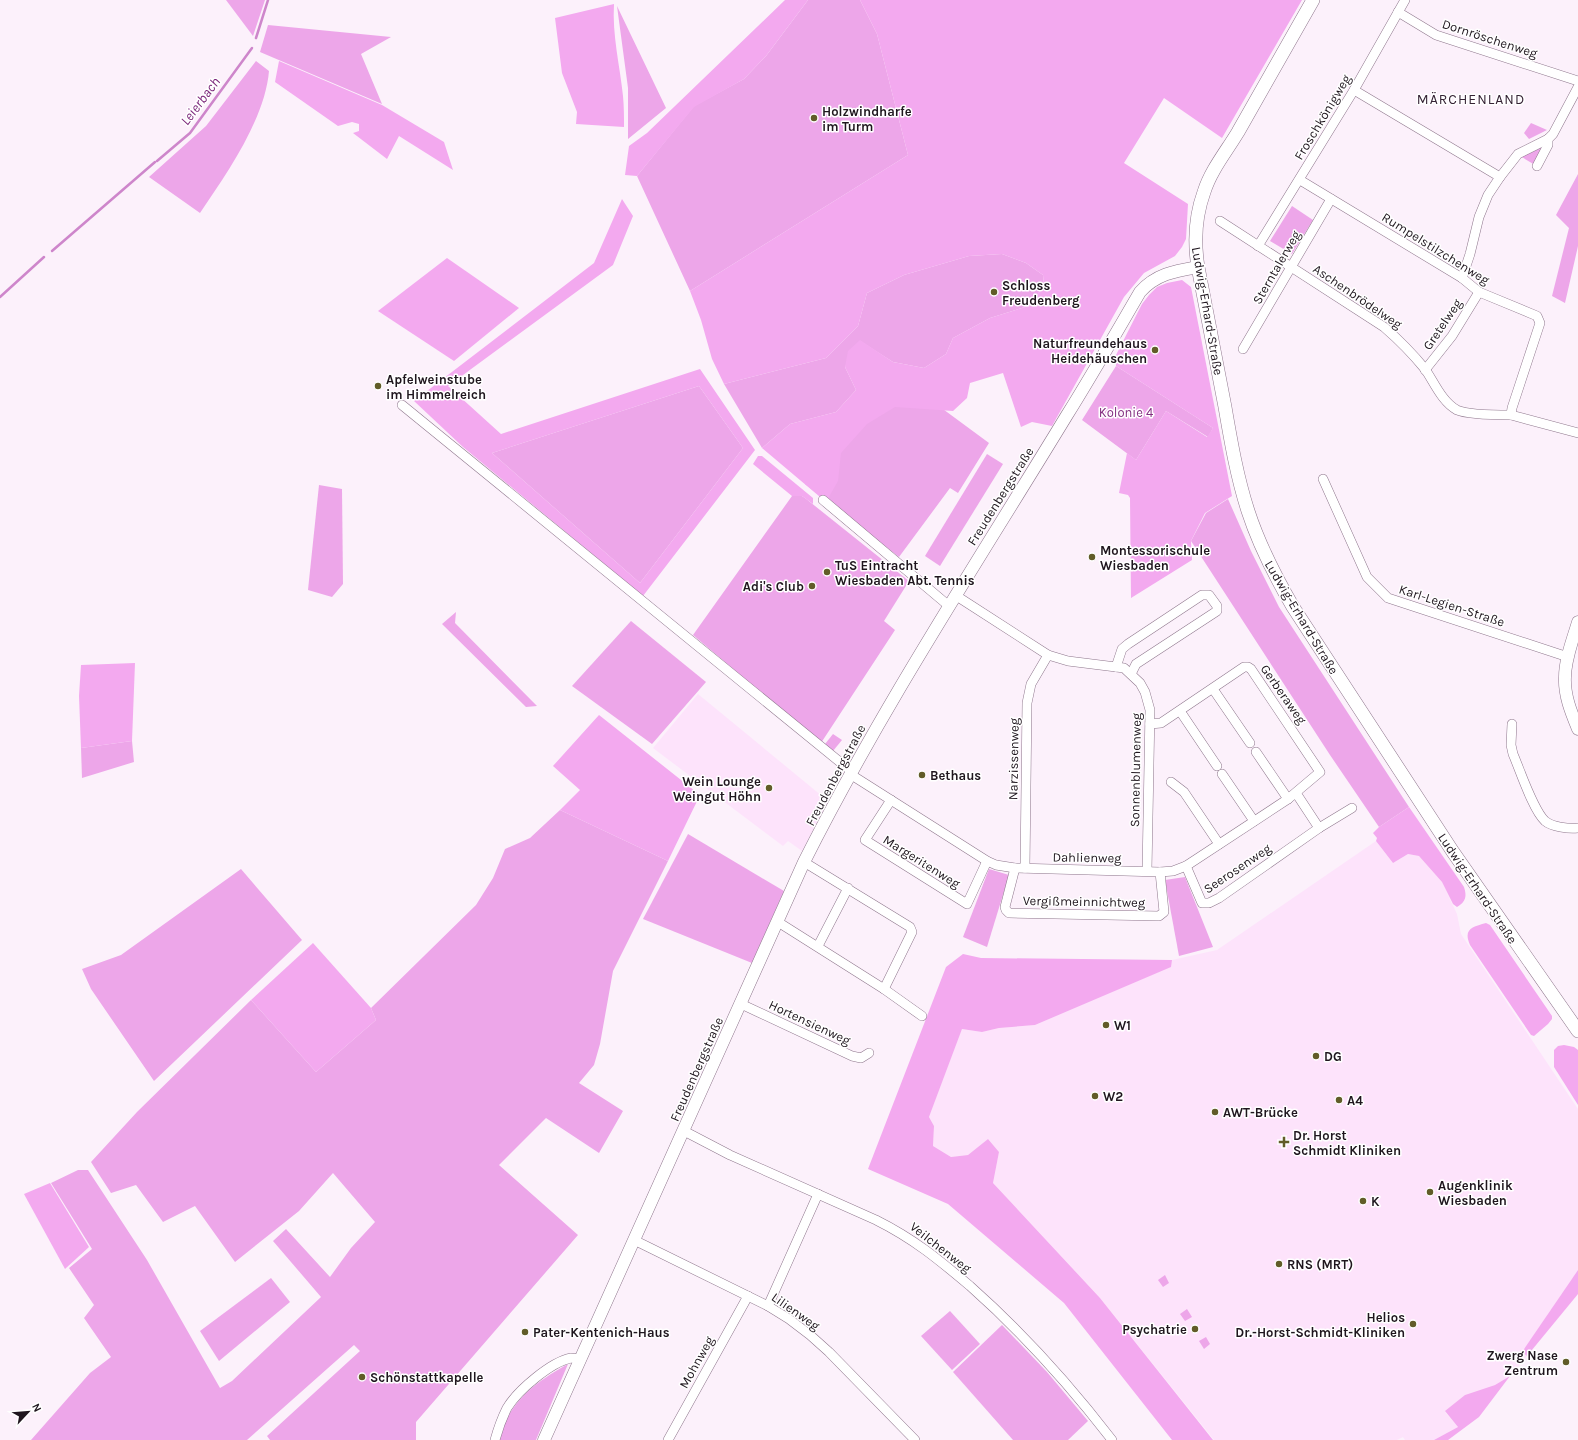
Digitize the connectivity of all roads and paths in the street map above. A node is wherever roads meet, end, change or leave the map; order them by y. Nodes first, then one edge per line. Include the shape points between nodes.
1 (1313, 0) edge
2 (1405, 0) edge
3 (1398, 12) junction
4 (1578, 81) edge
5 (1578, 87) edge
6 (1354, 90) junction
7 (1548, 138) junction
8 (1537, 166) dead end
9 (1500, 176) junction
10 (1300, 180) junction
11 (1331, 199) junction
12 (1220, 221) dead end
13 (1258, 246) junction
14 (1198, 267) junction
15 (1292, 267) junction
16 (1462, 278) junction
17 (1479, 292) junction
18 (1243, 349) dead end
19 (1425, 370) junction
20 (402, 405) dead end
21 (1511, 416) junction
22 (1578, 433) edge
23 (1323, 479) dead end
24 (823, 500) dead end
25 (955, 594) junction
26 (949, 606) junction
27 (1578, 622) edge
28 (1048, 656) junction
29 (1568, 657) junction
30 (1116, 667) junction
31 (1131, 674) junction
32 (1213, 689) junction
33 (1180, 711) junction
34 (1150, 724) junction
35 (1512, 724) dead end
36 (1578, 729) edge
37 (1250, 744) dead end
38 (1256, 752) dead end
39 (1217, 766) dead end
40 (850, 772) junction
41 (1320, 772) joint
42 (1222, 774) dead end
43 (1171, 782) dead end
44 (1296, 793) junction
45 (1288, 799) junction
46 (891, 800) junction
47 (1352, 808) dead end
48 (1254, 821) junction
49 (1319, 828) junction
50 (1578, 828) edge
51 (1219, 844) junction
52 (987, 861) junction
53 (804, 862) junction
54 (1186, 866) junction
55 (1014, 868) junction
56 (1025, 868) junction
57 (1147, 871) junction
58 (1160, 872) junction
59 (848, 888) junction
60 (778, 922) junction
61 (818, 946) junction
62 (884, 989) junction
63 (741, 1004) junction
64 (922, 1016) dead end
65 (1578, 1031) edge
66 (869, 1053) dead end
67 (684, 1131) junction
68 (818, 1194) junction
69 (634, 1240) junction
70 (748, 1296) junction
71 (768, 1306) junction
72 (580, 1359) junction
73 (495, 1440) edge
74 (544, 1440) edge
75 (668, 1440) edge
76 (915, 1440) edge
77 (1112, 1440) edge

1 - 14 main road, Ludwig-Erhard-Straße via 1207,183 1196,226
2 - 3 street, Froschkönigweg
3 - 4 street, Dornröschenweg via 1436,35
3 - 6 street, Froschkönigweg
5 - 7 street via 1553,134
6 - 9 street
6 - 10 street, Froschkönigweg
7 - 8 street via 1548,146
7 - 9 street via 1518,154
9 - 16 street via 1488,195 1479,217
10 - 11 street, Rumpelstilzchenweg
10 - 13 street, Froschkönigweg
11 - 15 street, Sterntalerweg
11 - 16 street, Rumpelstilzchenweg
12 - 13 street, Aschenbrödelweg
13 - 15 street, Aschenbrödelweg
14 - 25 street, Freudenbergstraße via 1165,274 1150,282 1140,292 1068,414
14 - 65 main road, Ludwig-Erhard-Straße via 1241,488 1254,529 1272,569 1293,607 1427,813
15 - 18 street, Sterntalerweg
15 - 19 street, Aschenbrödelweg via 1384,327 1402,342
16 - 17 street, Rumpelstilzchenweg
17 - 19 street, Gretelweg via 1452,336
17 - 21 street, Rumpelstilzchenweg via 1534,314 1540,323
19 - 21 street, Aschenbrödelweg via 1455,409
20 - 40 street, Dahlienweg
21 - 22 street
23 - 29 street, Karl-Legien-Straße via 1367,577 1388,598
24 - 26 street
25 - 26 street, Freudenbergstraße
25 - 28 street, Sonnenblumenweg
26 - 40 street, Freudenbergstraße
27 - 29 street
28 - 30 street, Sonnenblumenweg
28 - 56 street, Narzissenweg via 1031,684 1026,704
29 - 36 street via 1564,676 1565,691
30 - 31 street, Sonnenblumenweg via 1124,668
30 - 31 street via 1122,649 1128,644 1202,595 1209,594 1217,606 1217,611 1136,664
31 - 34 street, Sonnenblumenweg via 1145,692 1150,710
32 - 33 street, Gerberaweg
32 - 37 street
32 - 41 street, Gerberaweg via 1244,667 1251,669
33 - 34 street, Gerberaweg via 1161,723
33 - 39 street
34 - 57 street, Sonnenblumenweg
35 - 50 street via 1513,754 1538,812 1546,822
38 - 45 street
40 - 46 street, Dahlienweg
40 - 53 street, Freudenbergstraße
41 - 44 street, Dahlienweg
42 - 48 street
43 - 51 street via 1184,792
44 - 45 street, Dahlienweg
44 - 49 street
45 - 48 street, Dahlienweg
46 - 52 street, Dahlienweg
46 - 52 street, Margeritenweg via 864,840 967,904
47 - 49 street, Seerosenweg
48 - 51 street, Dahlienweg
49 - 54 street, Seerosenweg via 1206,904 1200,902
51 - 54 street, Dahlienweg
52 - 55 street, Dahlienweg
53 - 59 street
53 - 60 street, Freudenbergstraße
54 - 58 street, Dahlienweg
55 - 56 street, Dahlienweg
55 - 58 street, Vergißmeinnichtweg via 1005,907 1009,913 1159,916 1164,912
56 - 57 street, Dahlienweg
57 - 58 street, Dahlienweg
59 - 61 street
59 - 62 street via 912,930
60 - 61 street
60 - 63 street, Freudenbergstraße
61 - 62 street
62 - 64 street
63 - 66 street, Hortensienweg via 852,1056 861,1058
63 - 67 street, Freudenbergstraße
67 - 68 street, Veilchenweg via 730,1155
67 - 69 street, Freudenbergstraße
68 - 71 street
68 - 77 street, Veilchenweg via 897,1230 938,1258 1041,1355
69 - 70 street, Lilienweg
69 - 72 street, Freudenbergstraße
70 - 71 street, Lilienweg
70 - 75 street, Mohnweg
71 - 76 street, Lilienweg via 805,1331 829,1352
72 - 73 street via 565,1360 527,1384 507,1408
72 - 74 street, Freudenbergstraße

